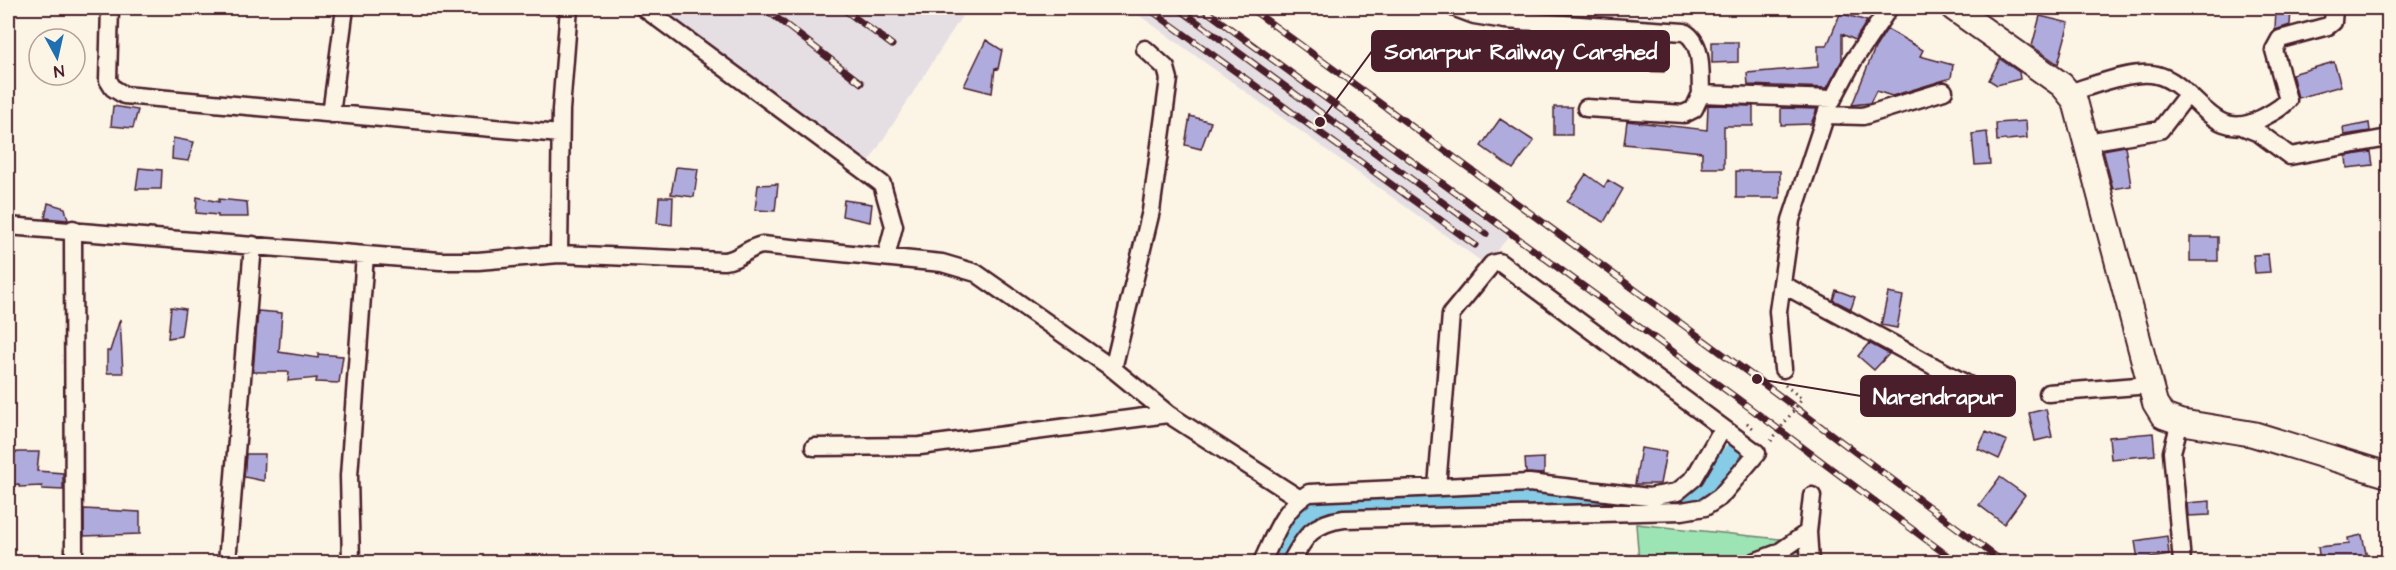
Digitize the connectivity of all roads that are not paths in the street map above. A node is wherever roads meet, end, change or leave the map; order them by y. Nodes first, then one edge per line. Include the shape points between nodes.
1 (110, 8) edge
2 (345, 8) edge
3 (569, 8) edge
4 (644, 8) edge
5 (1455, 8) edge
6 (1889, 8) edge
7 (1953, 8) edge
8 (2334, 8) edge
9 (1145, 49) dead end
10 (1944, 91) dead end
11 (2068, 93) junction
12 (1701, 94) junction
13 (2187, 95) junction
14 (1833, 99) junction
15 (1586, 108) dead end
16 (331, 114) junction
17 (1826, 115) junction
18 (2244, 127) junction
19 (560, 134) junction
20 (2388, 138) edge
21 (2087, 142) junction
22 (8, 225) edge
23 (73, 229) junction
24 (253, 245) junction
25 (559, 254) junction
26 (365, 255) junction
27 (886, 257) junction
28 (1782, 284) junction
29 (1113, 369) junction
30 (1781, 375) road end
31 (2150, 385) junction
32 (1983, 393) dead end
33 (2048, 393) dead end
34 (1168, 414) junction
35 (2180, 423) junction
36 (1723, 428) junction
37 (814, 447) dead end
38 (2388, 475) edge
39 (1437, 487) junction
40 (1812, 496) dead end
41 (1300, 499) junction
42 (1808, 532) junction
43 (74, 562) edge
44 (226, 562) edge
45 (351, 562) edge
46 (1262, 562) edge
47 (1291, 562) edge
48 (1754, 562) edge
49 (1810, 562) edge
50 (2182, 562) edge

1 - 16 street via 108,80 124,95
2 - 16 street
3 - 19 street
4 - 27 street via 882,184 894,226
5 - 12 street via 1505,20 1684,32 1694,37 1697,45
6 - 14 street
7 - 11 street
8 - 18 street via 2333,22 2328,26 2275,43 2288,100
9 - 29 street via 1166,68 1169,79 1151,211
10 - 17 street via 1863,116
11 - 13 street via 2136,74 2155,74 2173,80
11 - 21 street via 2075,101
12 - 14 street
12 - 15 street via 1694,109 1684,114
13 - 18 street via 2208,115
13 - 21 street via 2160,130
14 - 17 street
16 - 19 street
17 - 28 street via 1791,220
18 - 20 street via 2290,156
19 - 25 street
21 - 31 street
22 - 23 street
23 - 24 street
23 - 43 street
24 - 26 street
24 - 44 street
25 - 26 street via 478,261
25 - 27 street via 724,261 762,245
26 - 45 street via 349,476
27 - 29 street via 942,263 976,273
28 - 30 street via 1778,311
28 - 32 street
29 - 34 street
31 - 33 street
31 - 35 street via 2163,416
34 - 37 street via 920,446
34 - 41 street
35 - 38 street via 2253,434
35 - 50 street via 2172,452
36 - 39 street via 1694,478 1677,492 1649,497 1529,483
36 - 39 street via 1499,262 1492,264 1451,314
36 - 47 street via 1757,453 1720,497 1705,507 1682,511 1326,521 1308,534
39 - 41 street via 1322,491
40 - 42 street
41 - 46 street via 1281,520
42 - 48 street via 1778,553
42 - 49 street

